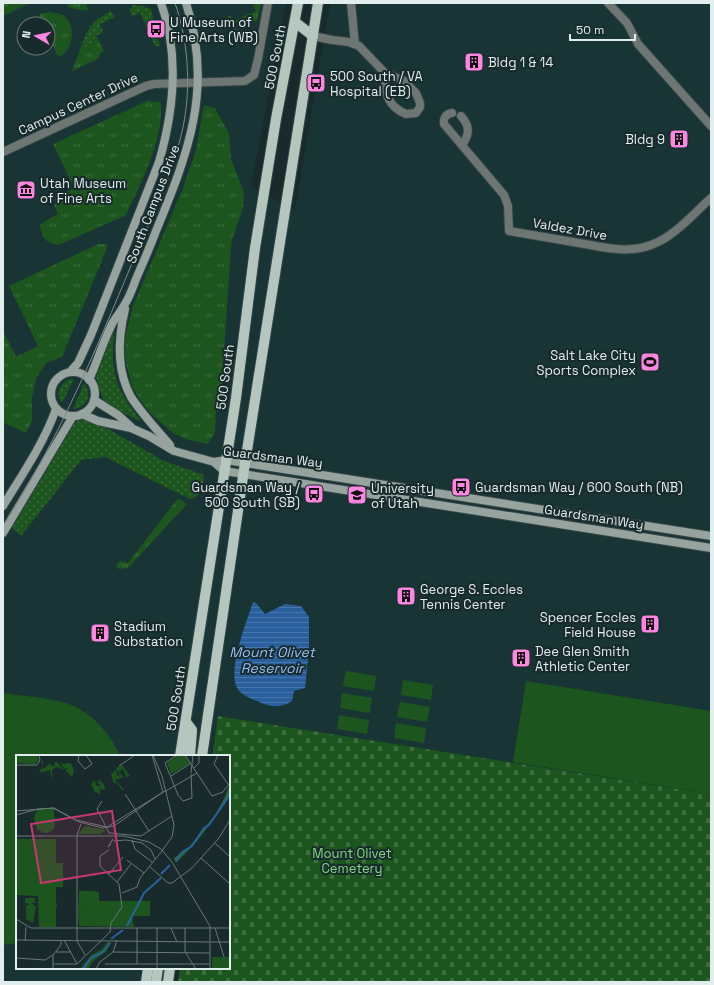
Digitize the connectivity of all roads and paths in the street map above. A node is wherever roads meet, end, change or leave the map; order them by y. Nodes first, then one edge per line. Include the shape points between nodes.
1 (161, 3) edge
2 (186, 3) edge
3 (268, 3) edge
4 (298, 3) edge
5 (318, 3) edge
6 (351, 3) edge
7 (608, 3) edge
8 (294, 22) junction
9 (313, 36) junction
10 (355, 44) junction
11 (386, 74) junction
12 (173, 83) junction
13 (198, 83) junction
14 (452, 113) dead end
15 (462, 116) dead end
16 (711, 126) edge
17 (462, 145) junction
18 (3, 152) edge
19 (711, 198) edge
20 (126, 303) junction
21 (70, 372) junction
22 (89, 380) junction
23 (94, 400) junction
24 (56, 408) junction
25 (82, 414) junction
26 (73, 416) junction
27 (131, 428) junction
28 (174, 451) junction
29 (226, 460) junction
30 (214, 462) junction
31 (245, 463) junction
32 (224, 471) junction
33 (244, 474) junction
34 (3, 506) edge
35 (3, 533) edge
36 (711, 536) edge
37 (711, 548) edge
38 (186, 722) junction
39 (180, 755) edge
40 (190, 755) edge
41 (202, 755) edge
42 (148, 969) edge
43 (158, 969) edge
44 (170, 969) edge
45 (146, 982) edge
46 (156, 982) edge
47 (168, 982) edge

1 - 12 street, South Campus Drive via 173,55
2 - 13 street, South Campus Drive via 195,38
3 - 13 street, Campus Center Drive via 254,75 245,82
4 - 8 main road, 500 South
5 - 9 main road
6 - 10 street
7 - 16 street via 627,23 638,44
8 - 9 main road
8 - 29 main road, 500 South via 255,248
9 - 10 street
9 - 31 main road
10 - 11 street
11 - 11 street via 384,88 393,105 406,114 416,113 420,107 418,96 403,80
12 - 13 street, Campus Center Drive
12 - 18 street, Campus Center Drive via 146,86
12 - 21 street, South Campus Drive via 170,120 159,162 91,335 78,363
13 - 20 street, South Campus Drive via 194,121 182,166
14 - 17 street, Valdez Drive via 445,117 444,124
15 - 17 street via 469,130
17 - 19 street, Valdez Drive via 504,195 508,206 509,231 614,249 642,248 668,236
20 - 22 street, South Campus Drive via 112,324
20 - 28 street via 120,331 119,354 124,378 138,407
21 - 22 street via 80,373
21 - 24 street via 56,379 52,386 50,394
22 - 23 street via 93,386
23 - 25 street
23 - 27 street via 118,415
24 - 26 street via 66,415
24 - 34 street via 38,447
25 - 26 street
25 - 27 street via 98,421
26 - 35 street
27 - 28 street
28 - 30 street
29 - 30 street, Guardsman Way
29 - 31 street, Guardsman Way
29 - 32 main road, 500 South
30 - 32 street, Guardsman Way
31 - 33 main road
31 - 36 street, Guardsman Way
32 - 33 street, Guardsman Way
32 - 38 main road, 500 South
33 - 37 street, Guardsman Way
33 - 41 main road
38 - 39 main road, 500 South
38 - 40 main road via 192,730
42 - 45 main road
43 - 46 main road
44 - 47 main road

